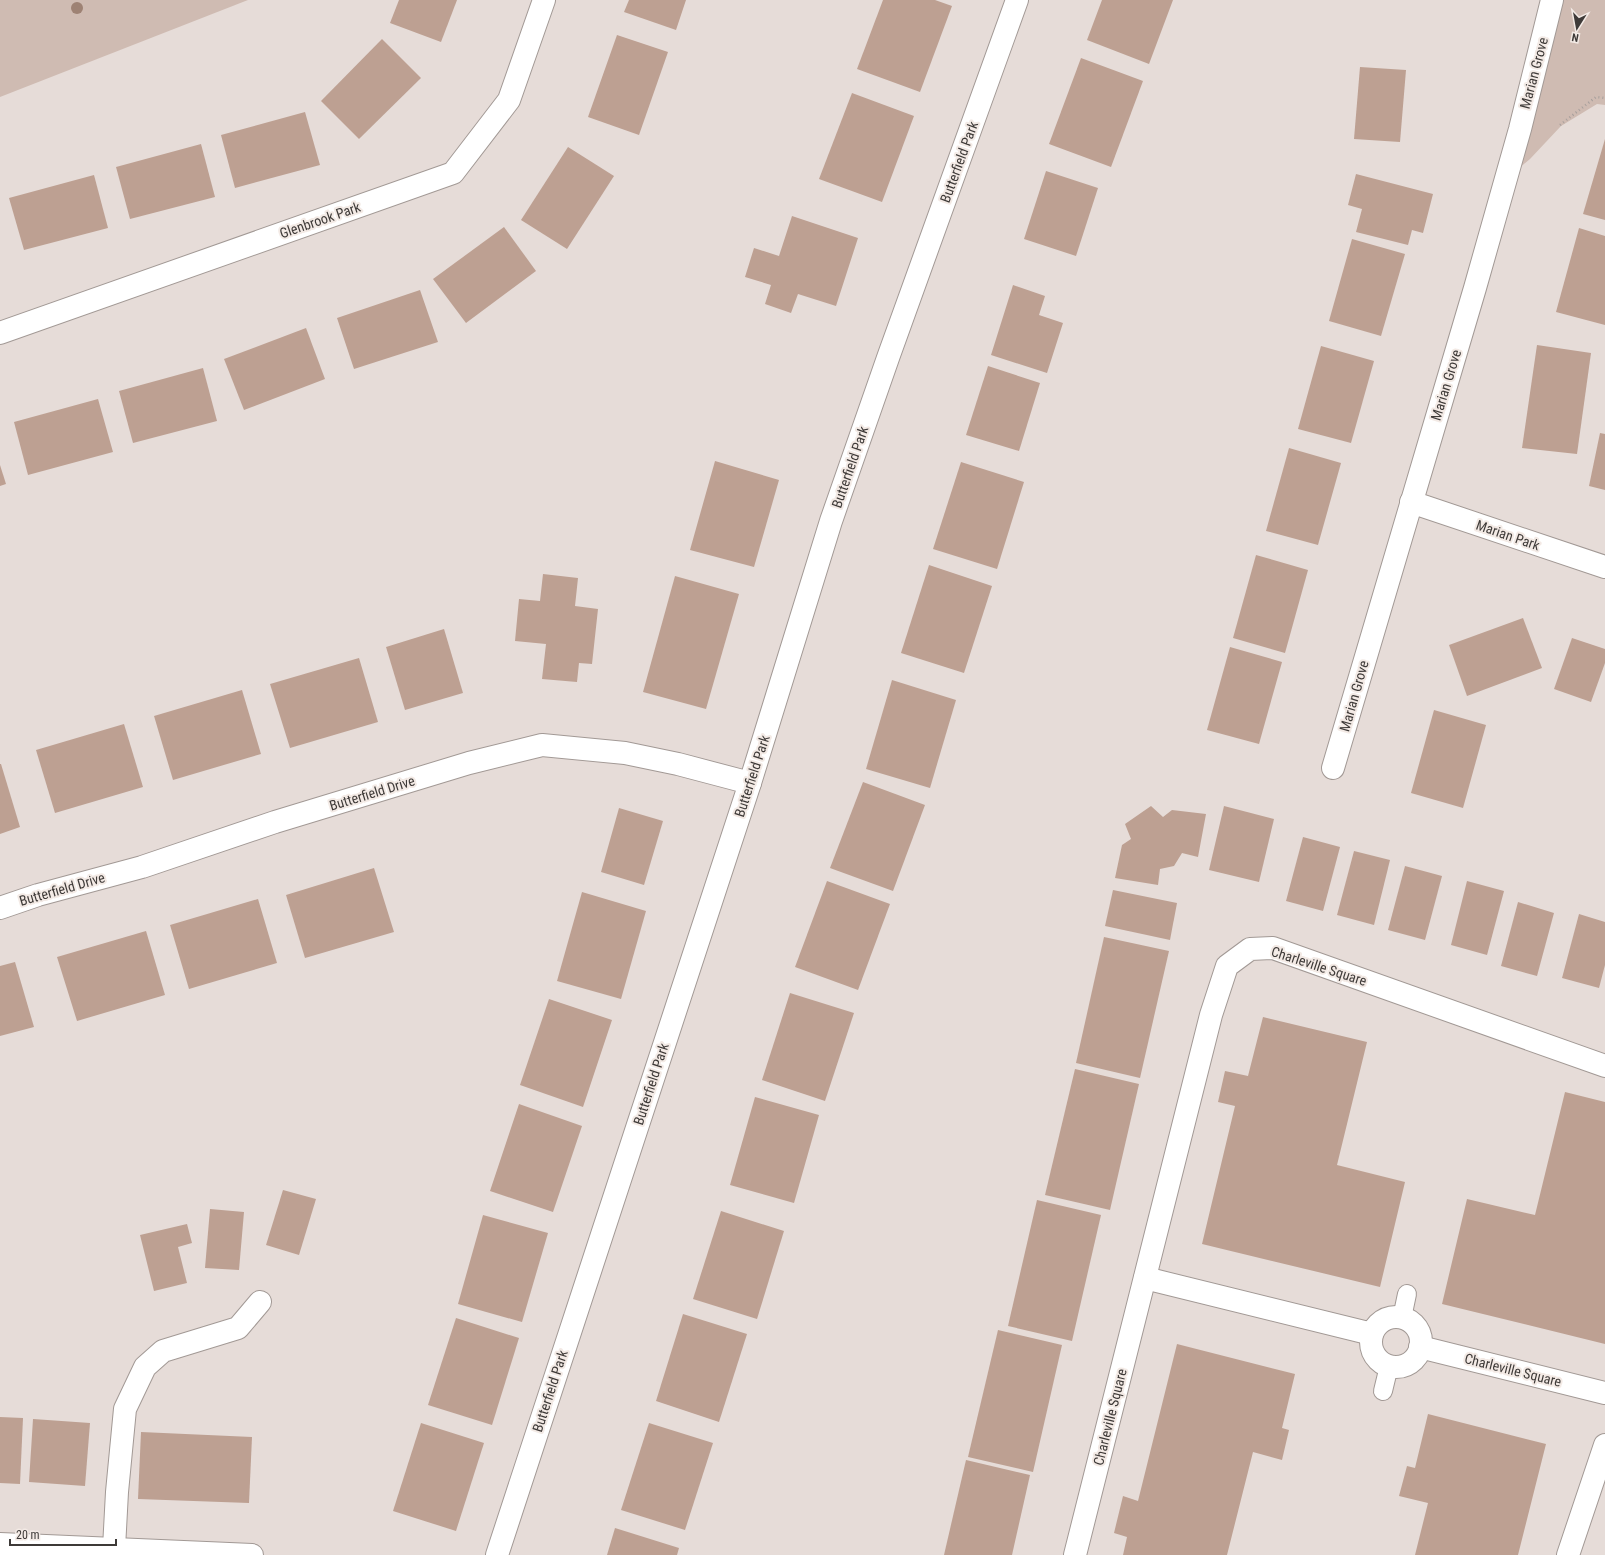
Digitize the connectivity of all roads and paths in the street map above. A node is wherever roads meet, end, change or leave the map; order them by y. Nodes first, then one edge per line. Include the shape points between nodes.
1 (544, 0) edge
2 (1017, 0) edge
3 (1552, 0) edge
4 (1605, 98) edge
5 (1560, 125) dead end
6 (0, 332) edge
7 (1411, 502) junction
8 (1605, 567) edge
9 (1333, 768) dead end
10 (750, 783) junction
11 (0, 908) edge
12 (1605, 1066) edge
13 (1145, 1278) junction
14 (1407, 1294) dead end
15 (260, 1302) dead end
16 (1402, 1318) junction
17 (1372, 1334) junction
18 (1420, 1347) junction
19 (1390, 1366) junction
20 (1383, 1391) dead end
21 (1605, 1393) edge
22 (1605, 1446) edge
23 (0, 1544) edge
24 (114, 1548) junction
25 (252, 1555) edge
26 (497, 1555) edge
27 (1075, 1555) edge
28 (1568, 1555) edge

1 - 6 street, Glenbrook Park via 509,100 453,173
2 - 10 street, Butterfield Park via 831,521
3 - 7 street, Marian Grove via 1518,136
4 - 5 path via 1596,98
7 - 8 street, Marian Park
7 - 9 street, Marian Grove
10 - 11 street, Butterfield Drive via 625,753 542,745 469,763 275,822 142,867
10 - 26 street, Butterfield Park
12 - 13 street, Charleville Square via 1273,948 1250,949 1227,966 1211,1014
13 - 17 street
13 - 27 street, Charleville Square
14 - 16 lane
15 - 24 street via 238,1328 164,1351 145,1367 125,1409
16 - 17 street via 1394,1317 1380,1322
16 - 18 street via 1415,1326
17 - 19 street via 1372,1350 1382,1363
18 - 19 street via 1412,1361 1406,1365
18 - 21 street, Charleville Square
19 - 20 lane
22 - 28 street
23 - 24 street
24 - 25 street

